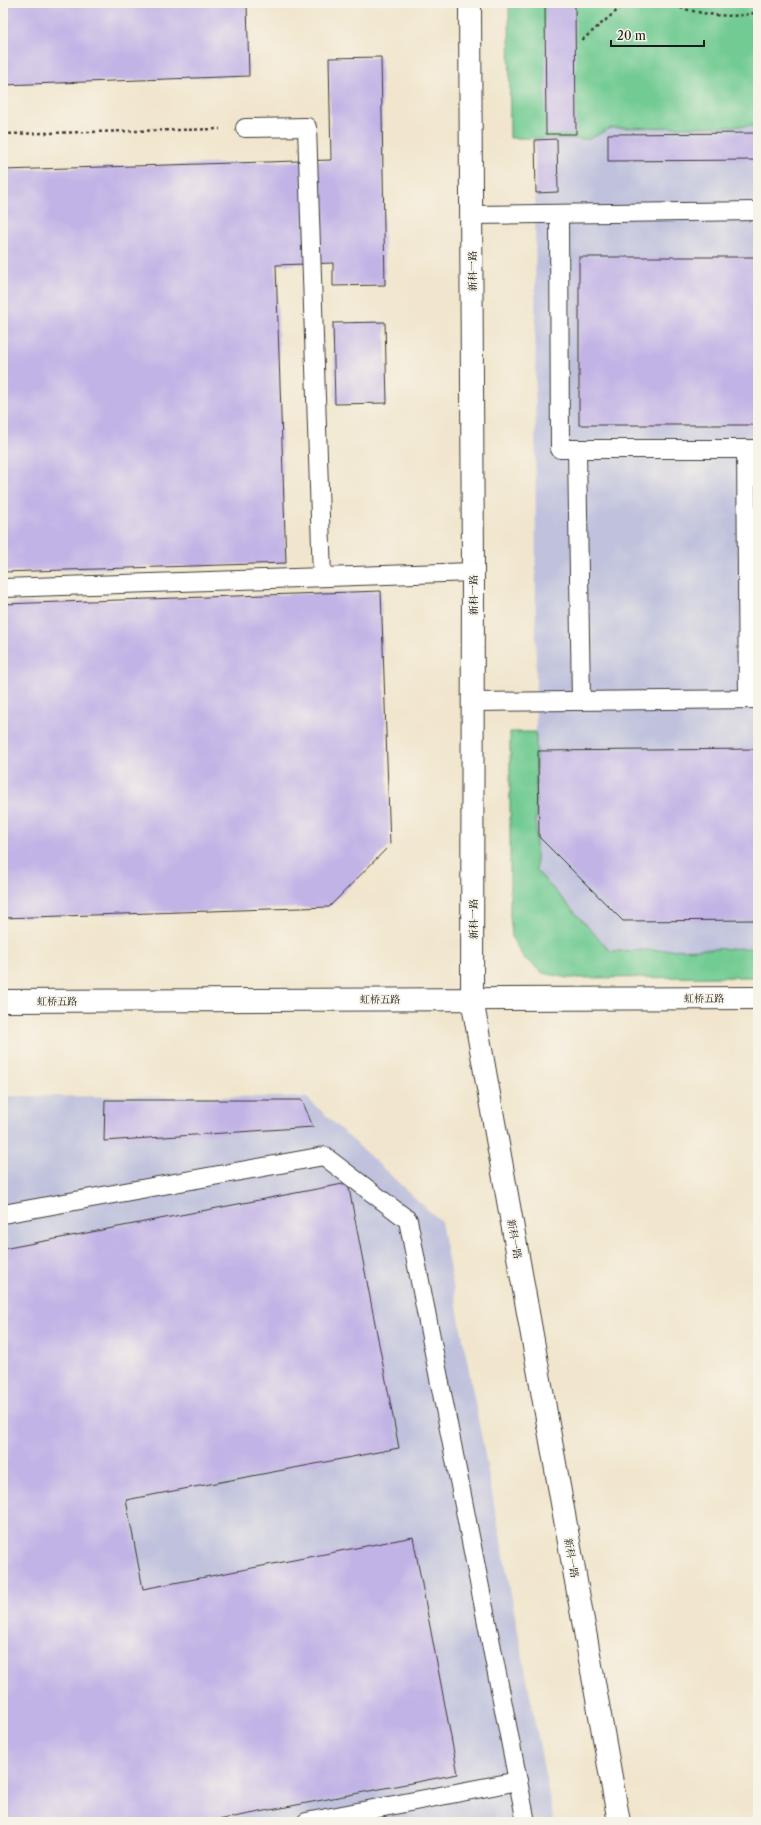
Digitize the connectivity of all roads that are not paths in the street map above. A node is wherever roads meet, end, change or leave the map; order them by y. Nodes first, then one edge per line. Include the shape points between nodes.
1 (470, 3) edge
2 (245, 128) road end
3 (758, 211) edge
4 (559, 214) junction
5 (471, 215) junction
6 (577, 449) junction
7 (752, 449) edge
8 (473, 572) junction
9 (322, 577) junction
10 (3, 588) edge
11 (753, 699) edge
12 (581, 701) junction
13 (473, 702) junction
14 (758, 998) edge
15 (472, 999) junction
16 (3, 1001) edge
17 (3, 1214) edge
18 (518, 1781) junction
19 (364, 1816) edge
20 (306, 1822) edge
21 (526, 1822) edge
22 (619, 1822) edge

1 - 5 street, 新科一路
2 - 9 lane via 307,127
3 - 4 lane
4 - 5 lane
4 - 6 lane via 560,449
5 - 8 street, 新科一路
6 - 7 lane
6 - 12 lane
7 - 11 lane
8 - 9 lane
8 - 13 street, 新科一路
9 - 10 lane
11 - 12 lane
12 - 13 lane
13 - 15 street, 新科一路
14 - 15 street, 虹桥五路
15 - 16 street, 虹桥五路
15 - 22 street, 新科一路
17 - 18 lane via 324,1156 408,1220
18 - 19 lane
18 - 21 lane
19 - 20 lane

